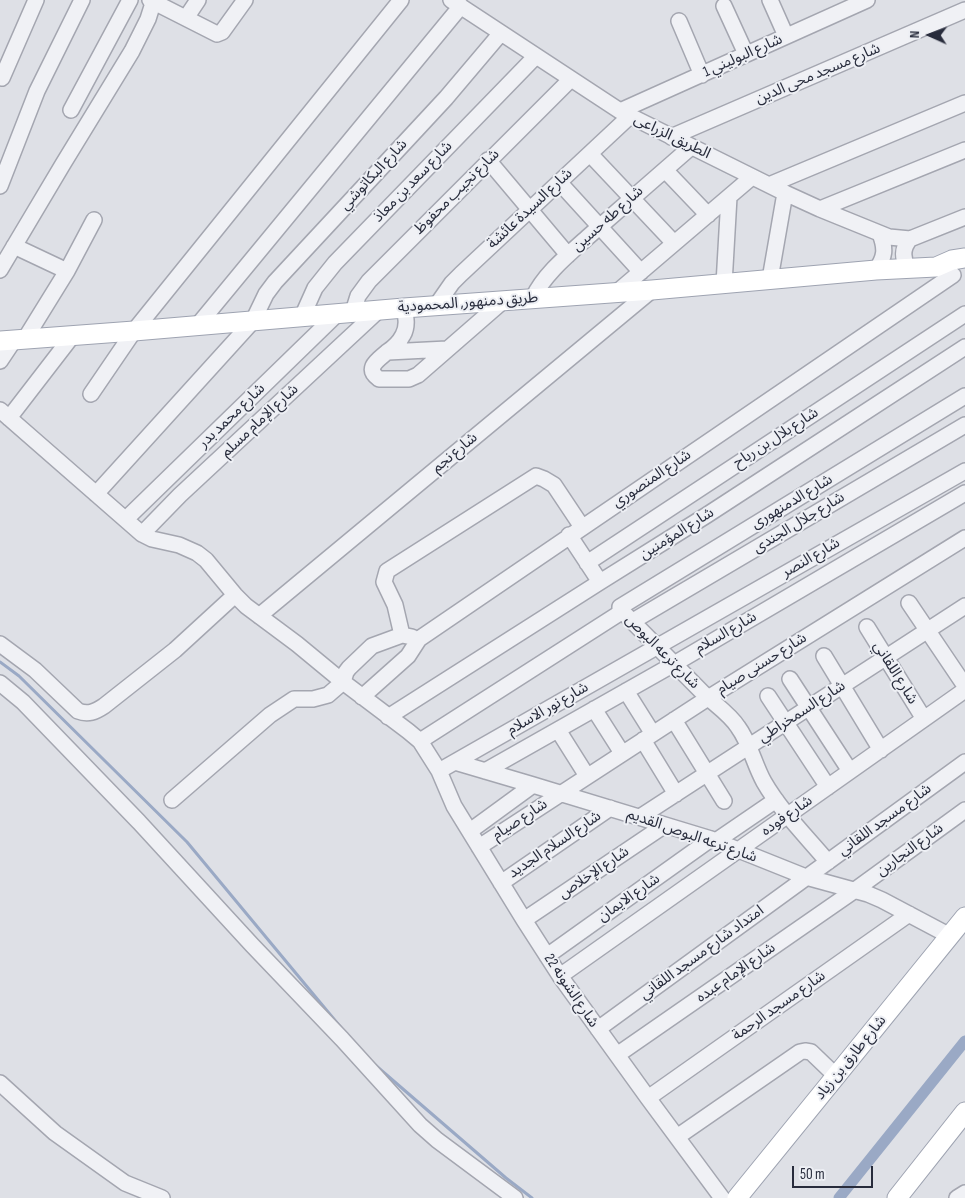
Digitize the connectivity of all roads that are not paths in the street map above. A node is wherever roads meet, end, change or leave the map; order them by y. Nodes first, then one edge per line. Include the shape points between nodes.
1 (36, 0) edge
2 (82, 0) edge
3 (130, 0) edge
4 (153, 0) edge
5 (198, 0) edge
6 (244, 0) edge
7 (401, 0) edge
8 (770, 0) edge
9 (867, 0) edge
10 (456, 3) edge
11 (724, 6) dead end
12 (965, 10) edge
13 (186, 18) junction
14 (679, 21) dead end
15 (502, 33) junction
16 (786, 36) junction
17 (746, 54) junction
18 (536, 56) junction
19 (702, 74) junction
20 (2, 78) dead end
21 (571, 79) junction
22 (965, 103) edge
23 (71, 110) dead end
24 (625, 114) junction
25 (671, 137) junction
26 (691, 147) junction
27 (965, 150) edge
28 (590, 154) junction
29 (6, 157) edge
30 (488, 160) junction
31 (665, 170) junction
32 (752, 177) junction
33 (559, 182) junction
34 (769, 185) junction
35 (0, 186) edge
36 (785, 193) junction
37 (729, 197) junction
38 (632, 198) junction
39 (530, 209) junction
40 (820, 209) junction
41 (708, 215) junction
42 (965, 217) edge
43 (94, 220) dead end
44 (600, 226) junction
45 (880, 234) junction
46 (910, 239) junction
47 (674, 243) junction
48 (14, 246) junction
49 (568, 255) junction
50 (965, 258) edge
51 (908, 268) junction
52 (0, 270) edge
53 (876, 270) junction
54 (68, 271) junction
55 (641, 272) junction
56 (953, 273) edge
57 (770, 279) junction
58 (724, 284) junction
59 (652, 290) junction
60 (616, 293) junction
61 (533, 298) junction
62 (503, 300) junction
63 (436, 306) junction
64 (404, 308) junction
65 (379, 310) junction
66 (345, 313) junction
67 (965, 314) edge
68 (302, 316) junction
69 (254, 320) junction
70 (198, 325) junction
71 (134, 331) junction
72 (73, 335) junction
73 (13, 340) edge
74 (965, 347) edge
75 (447, 349) junction
76 (388, 352) junction
77 (0, 361) edge
78 (91, 394) dead end
79 (965, 396) edge
80 (4, 414) edge
81 (965, 425) edge
82 (965, 470) edge
83 (965, 493) edge
84 (96, 494) junction
85 (126, 519) junction
86 (575, 531) junction
87 (142, 534) junction
88 (965, 538) edge
89 (587, 562) junction
90 (600, 582) junction
91 (235, 594) junction
92 (909, 603) dead end
93 (965, 606) edge
94 (625, 614) junction
95 (259, 616) junction
96 (867, 627) dead end
97 (928, 630) junction
98 (402, 635) junction
99 (419, 639) junction
100 (0, 644) edge
101 (657, 646) junction
102 (824, 656) dead end
103 (886, 657) junction
104 (674, 664) junction
105 (790, 679) dead end
106 (342, 682) junction
107 (0, 683) edge
108 (842, 686) junction
109 (965, 686) edge
110 (965, 690) edge
111 (626, 691) junction
112 (768, 696) dead end
113 (362, 697) junction
114 (708, 698) junction
115 (809, 708) junction
116 (594, 710) junction
117 (388, 717) junction
118 (924, 719) junction
119 (674, 720) junction
120 (786, 722) junction
121 (558, 730) junction
122 (648, 737) junction
123 (420, 741) junction
124 (748, 747) junction
125 (881, 750) junction
126 (622, 753) junction
127 (455, 762) junction
128 (965, 762) edge
129 (439, 771) junction
130 (485, 771) junction
131 (850, 771) junction
132 (707, 774) junction
133 (587, 776) junction
134 (533, 785) junction
135 (828, 787) junction
136 (560, 793) junction
137 (676, 794) junction
138 (172, 800) dead end
139 (776, 800) junction
140 (724, 801) dead end
141 (610, 808) junction
142 (965, 810) edge
143 (788, 815) junction
144 (640, 817) junction
145 (665, 825) junction
146 (470, 831) junction
147 (713, 840) junction
148 (479, 846) junction
149 (738, 851) junction
150 (828, 862) junction
151 (806, 877) junction
152 (501, 882) junction
153 (855, 890) junction
154 (910, 914) junction
155 (965, 917) edge
156 (524, 920) junction
157 (950, 936) junction
158 (547, 956) junction
159 (560, 976) junction
160 (598, 1029) junction
161 (617, 1056) junction
162 (836, 1076) junction
163 (0, 1083) edge
164 (648, 1098) junction
165 (965, 1112) edge
166 (965, 1131) edge
167 (677, 1137) junction
168 (965, 1193) edge
169 (162, 1198) edge
170 (515, 1198) edge
171 (722, 1198) edge
172 (737, 1198) edge
173 (896, 1198) edge
174 (913, 1198) edge
175 (958, 1198) edge

1 - 20 street
2 - 29 street
3 - 23 street
4 - 13 street
4 - 48 street via 148,19 132,51
5 - 13 street
6 - 13 street via 222,32 217,34
7 - 71 street
8 - 16 street
9 - 16 street, شارع البوليني 1
10 - 15 street, الطريق الزراعى
10 - 70 street
11 - 17 street
12 - 25 street, شارع مسجد محى الدين
14 - 19 street
15 - 18 street, الطريق الزراعى
15 - 69 street, شارع البكاتوشي via 446,98 274,282
16 - 17 street, شارع البوليني 1
17 - 19 street, شارع البوليني 1
18 - 21 street, الطريق الزراعى
18 - 68 street, شارع سعد بن معاذ via 335,263 315,288
19 - 24 street, شارع البوليني 1
21 - 24 street, الطريق الزراعى
21 - 30 street, شارع نجيب محفوظ
22 - 34 street
24 - 25 street, الطريق الزراعى
24 - 28 street, شارع السيدة عائشة
25 - 26 street, الطريق الزراعى
26 - 31 street, شارع طه حسين
26 - 32 street, الطريق الزراعى
27 - 40 street
28 - 33 street, شارع السيدة عائشة
28 - 38 street
29 - 35 street
30 - 39 street
30 - 66 street, شارع نجيب محفوظ via 368,281
31 - 38 street, شارع طه حسين
31 - 41 street
32 - 34 street, الطريق الزراعى
32 - 37 street
33 - 39 street, شارع السيدة عائشة
33 - 44 street
34 - 36 street, الطريق الزراعى
36 - 40 street, الطريق الزراعى
36 - 57 street
37 - 41 street
37 - 58 street
38 - 44 street, شارع طه حسين
38 - 47 street
39 - 49 street
39 - 63 street, شارع السيدة عائشة via 461,274
40 - 45 street, الطريق الزراعى
41 - 47 street
42 - 46 street
43 - 54 street
44 - 49 street, شارع طه حسين
44 - 55 street
45 - 46 street, الطريق الزراعى
45 - 53 street via 884,253
46 - 51 street via 903,256
47 - 55 street
48 - 52 street
48 - 54 street
49 - 61 street, شارع طه حسين via 542,282
50 - 56 main road, طريق دمنهور, المحمودية via 952,260
51 - 53 main road, طريق دمنهور, المحمودية
51 - 56 main road, طريق دمنهور, المحمودية
53 - 57 main road, طريق دمنهور, المحمودية
54 - 73 street
55 - 60 street
56 - 86 street, شارع المنصوري
57 - 58 main road, طريق دمنهور, المحمودية
58 - 59 main road, طريق دمنهور, المحمودية
59 - 60 main road, طريق دمنهور, المحمودية
59 - 95 street, شارع نجم
60 - 61 main road, طريق دمنهور, المحمودية
61 - 62 main road, طريق دمنهور, المحمودية
62 - 63 main road, طريق دمنهور, المحمودية
62 - 75 street
63 - 64 main road, طريق دمنهور, المحمودية
64 - 65 main road, طريق دمنهور, المحمودية
64 - 76 street via 404,333
65 - 66 main road, طريق دمنهور, المحمودية
65 - 87 street, شارع الإمام مسلم
66 - 68 main road, طريق دمنهور, المحمودية
66 - 85 street, شارع محمد بدر
67 - 89 street, شارع بلال بن رباح
68 - 69 main road, طريق دمنهور, المحمودية
69 - 70 main road, طريق دمنهور, المحمودية
69 - 84 street, شارع البكاتوشي
70 - 71 main road, طريق دمنهور, المحمودية
71 - 72 main road, طريق دمنهور, المحمودية
71 - 78 street
72 - 73 main road, طريق دمنهور, المحمودية
72 - 80 street
73 - 77 street
74 - 90 street, شارع المؤمنين
75 - 76 street
75 - 76 street via 418,375 408,379 379,379 373,371 374,364
79 - 94 street, شارع الدمنهورى via 621,606
80 - 84 street
81 - 94 street, شارع جلال الجندى
82 - 101 street, شارع النصر
83 - 104 street, شارع السلام
84 - 85 street
85 - 87 street
86 - 89 street
86 - 98 street via 554,485 536,476 387,571 384,582 395,605
86 - 99 street, شارع المنصوري
87 - 91 street, شارع الشونه 22 via 197,553
88 - 114 street, شارع حسنى صيام
89 - 90 street
90 - 117 street, شارع المؤمنين
91 - 95 street, شارع الشونه 22
91 - 100 street via 175,650 96,712 78,711 35,670
92 - 97 street
93 - 97 street, شارع السمخراطي
94 - 101 street, شارع ترعه البوص
94 - 123 street, شارع الدمنهورى
95 - 106 street, شارع الشونه 22
96 - 103 street, شارع اللقاني
97 - 103 street, شارع السمخراطي
97 - 109 street
98 - 99 street
98 - 106 street via 372,646 349,668
99 - 113 street, شارع المنصوري via 408,656
101 - 104 street, شارع ترعه البوص
101 - 127 street, شارع نور الاسلام
102 - 108 street
103 - 108 street, شارع السمخراطي
103 - 118 street, شارع اللقاني
104 - 111 street, شارع السلام
104 - 114 street, شارع ترعه البوص
105 - 115 street
106 - 113 street, شارع الشونه 22
106 - 138 street via 328,695 313,700 294,699 270,715
107 - 170 street via 23,702 139,822 420,1125
108 - 115 street, شارع السمخراطي
108 - 125 street
110 - 118 street, شارع فوده
111 - 116 street, شارع السلام
111 - 122 street
112 - 120 street
113 - 117 street, شارع الشونه 22
114 - 119 street, شارع حسنى صيام
114 - 124 street, شارع ترعه البوص via 739,727
115 - 120 street, شارع السمخراطي
115 - 131 street
116 - 121 street, شارع السلام
116 - 126 street
117 - 123 street, شارع الشونه 22
118 - 125 street, شارع فوده
119 - 122 street, شارع حسنى صيام
119 - 132 street
120 - 124 street, شارع السمخراطي
120 - 135 street
121 - 130 street, شارع السلام
121 - 133 street
122 - 126 street, شارع حسنى صيام
122 - 137 street
123 - 129 street, شارع الشونه 22
124 - 132 street, شارع السمخراطي
124 - 139 street, شارع ترعه البوص
125 - 131 street, شارع فوده
126 - 133 street, شارع حسنى صيام
127 - 129 street, شارع نور الاسلام
127 - 130 street, شارع ترعه البوص القديم
128 - 150 street, شارع مسجد اللقاني
129 - 146 street, شارع الشونه 22 via 452,802
130 - 134 street, شارع ترعه البوص القديم
131 - 135 street, شارع فوده
132 - 137 street, شارع السمخراطي
132 - 140 street
133 - 136 street, شارع حسنى صيام
134 - 136 street, شارع ترعه البوص القديم
134 - 146 street
135 - 143 street, شارع فوده
136 - 141 street, شارع ترعه البوص القديم
136 - 148 street, شارع صيام
137 - 144 street, شارع السمخراطي
139 - 143 street, شارع ترعه البوص
139 - 147 street, شارع فوده
141 - 144 street, شارع ترعه البوص القديم
141 - 152 street, شارع السلام الجديد
142 - 153 street, شارع النجارين
143 - 149 street, شارع فوده
143 - 150 street, شارع ترعه البوص
144 - 145 street, شارع ترعه البوص القديم
145 - 147 street, شارع ترعه البوص القديم
145 - 156 street, شارع الإخلاص
146 - 148 street, شارع الشونه 22
147 - 149 street, شارع ترعه البوص القديم
147 - 158 street, شارع الايمان
148 - 152 street, شارع الشونه 22
149 - 151 street, شارع ترعه البوص القديم
149 - 159 street, شارع فوده
150 - 151 street, شارع مسجد اللقاني
151 - 153 street, شارع ترعه البوص القديم
151 - 160 street, امتداد شارع مسجد اللقاني
152 - 156 street, شارع الشونه 22
153 - 154 street, شارع ترعه البوص القديم
153 - 161 street, شارع الإمام عبده
154 - 157 street, شارع ترعه البوص القديم
154 - 164 street, شارع مسجد الرحمة
155 - 157 main road, شارع طارق بن زياد
156 - 158 street, شارع الشونه 22
157 - 162 main road, شارع طارق بن زياد
158 - 159 street, شارع الشونه 22
159 - 160 street, شارع الشونه 22
160 - 161 street, شارع الشونه 22
161 - 164 street, شارع الشونه 22
162 - 167 street via 810,1052 800,1052
162 - 172 main road, شارع طارق بن زياد
163 - 169 street via 55,1133 125,1183
164 - 167 street, شارع الشونه 22
165 - 173 main road
166 - 174 main road
167 - 171 street, شارع الشونه 22
168 - 175 street

